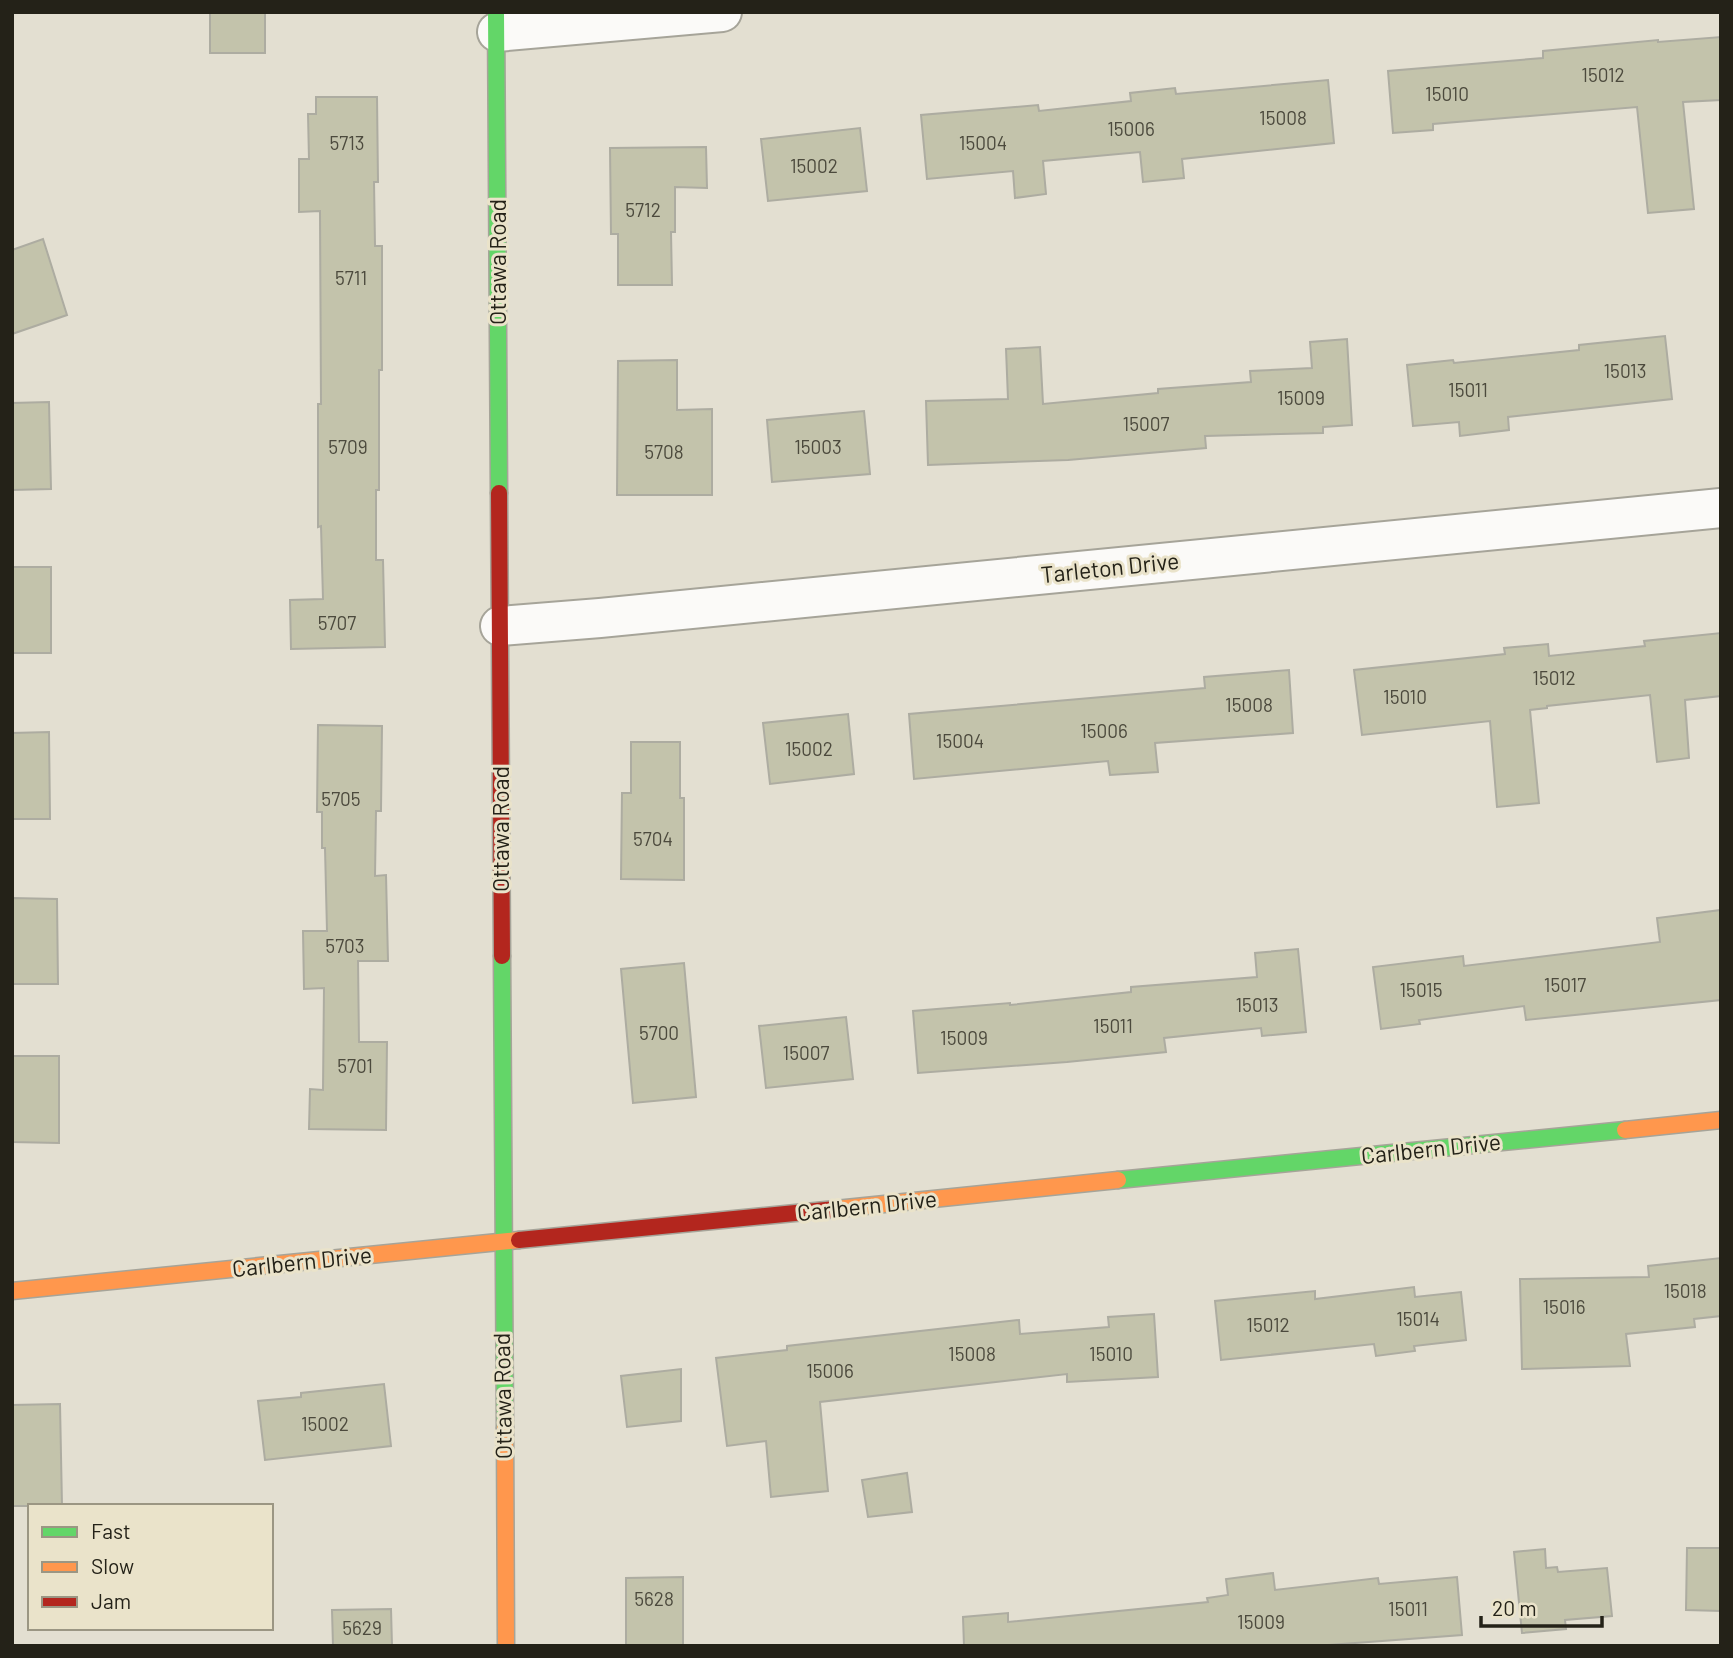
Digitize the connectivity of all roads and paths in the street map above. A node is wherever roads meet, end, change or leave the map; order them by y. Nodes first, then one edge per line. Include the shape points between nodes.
1 (722, 12) edge
2 (496, 22) edge
3 (1721, 508) edge
4 (500, 625) junction
5 (1721, 1120) edge
6 (502, 1242) junction
7 (12, 1291) edge
8 (506, 1646) edge

1 - 2 street
2 - 4 street, Ottawa Road
3 - 4 street, Tarleton Drive
4 - 6 street, Ottawa Road
5 - 6 street, Carlbern Drive
6 - 7 street, Carlbern Drive
6 - 8 street, Ottawa Road

